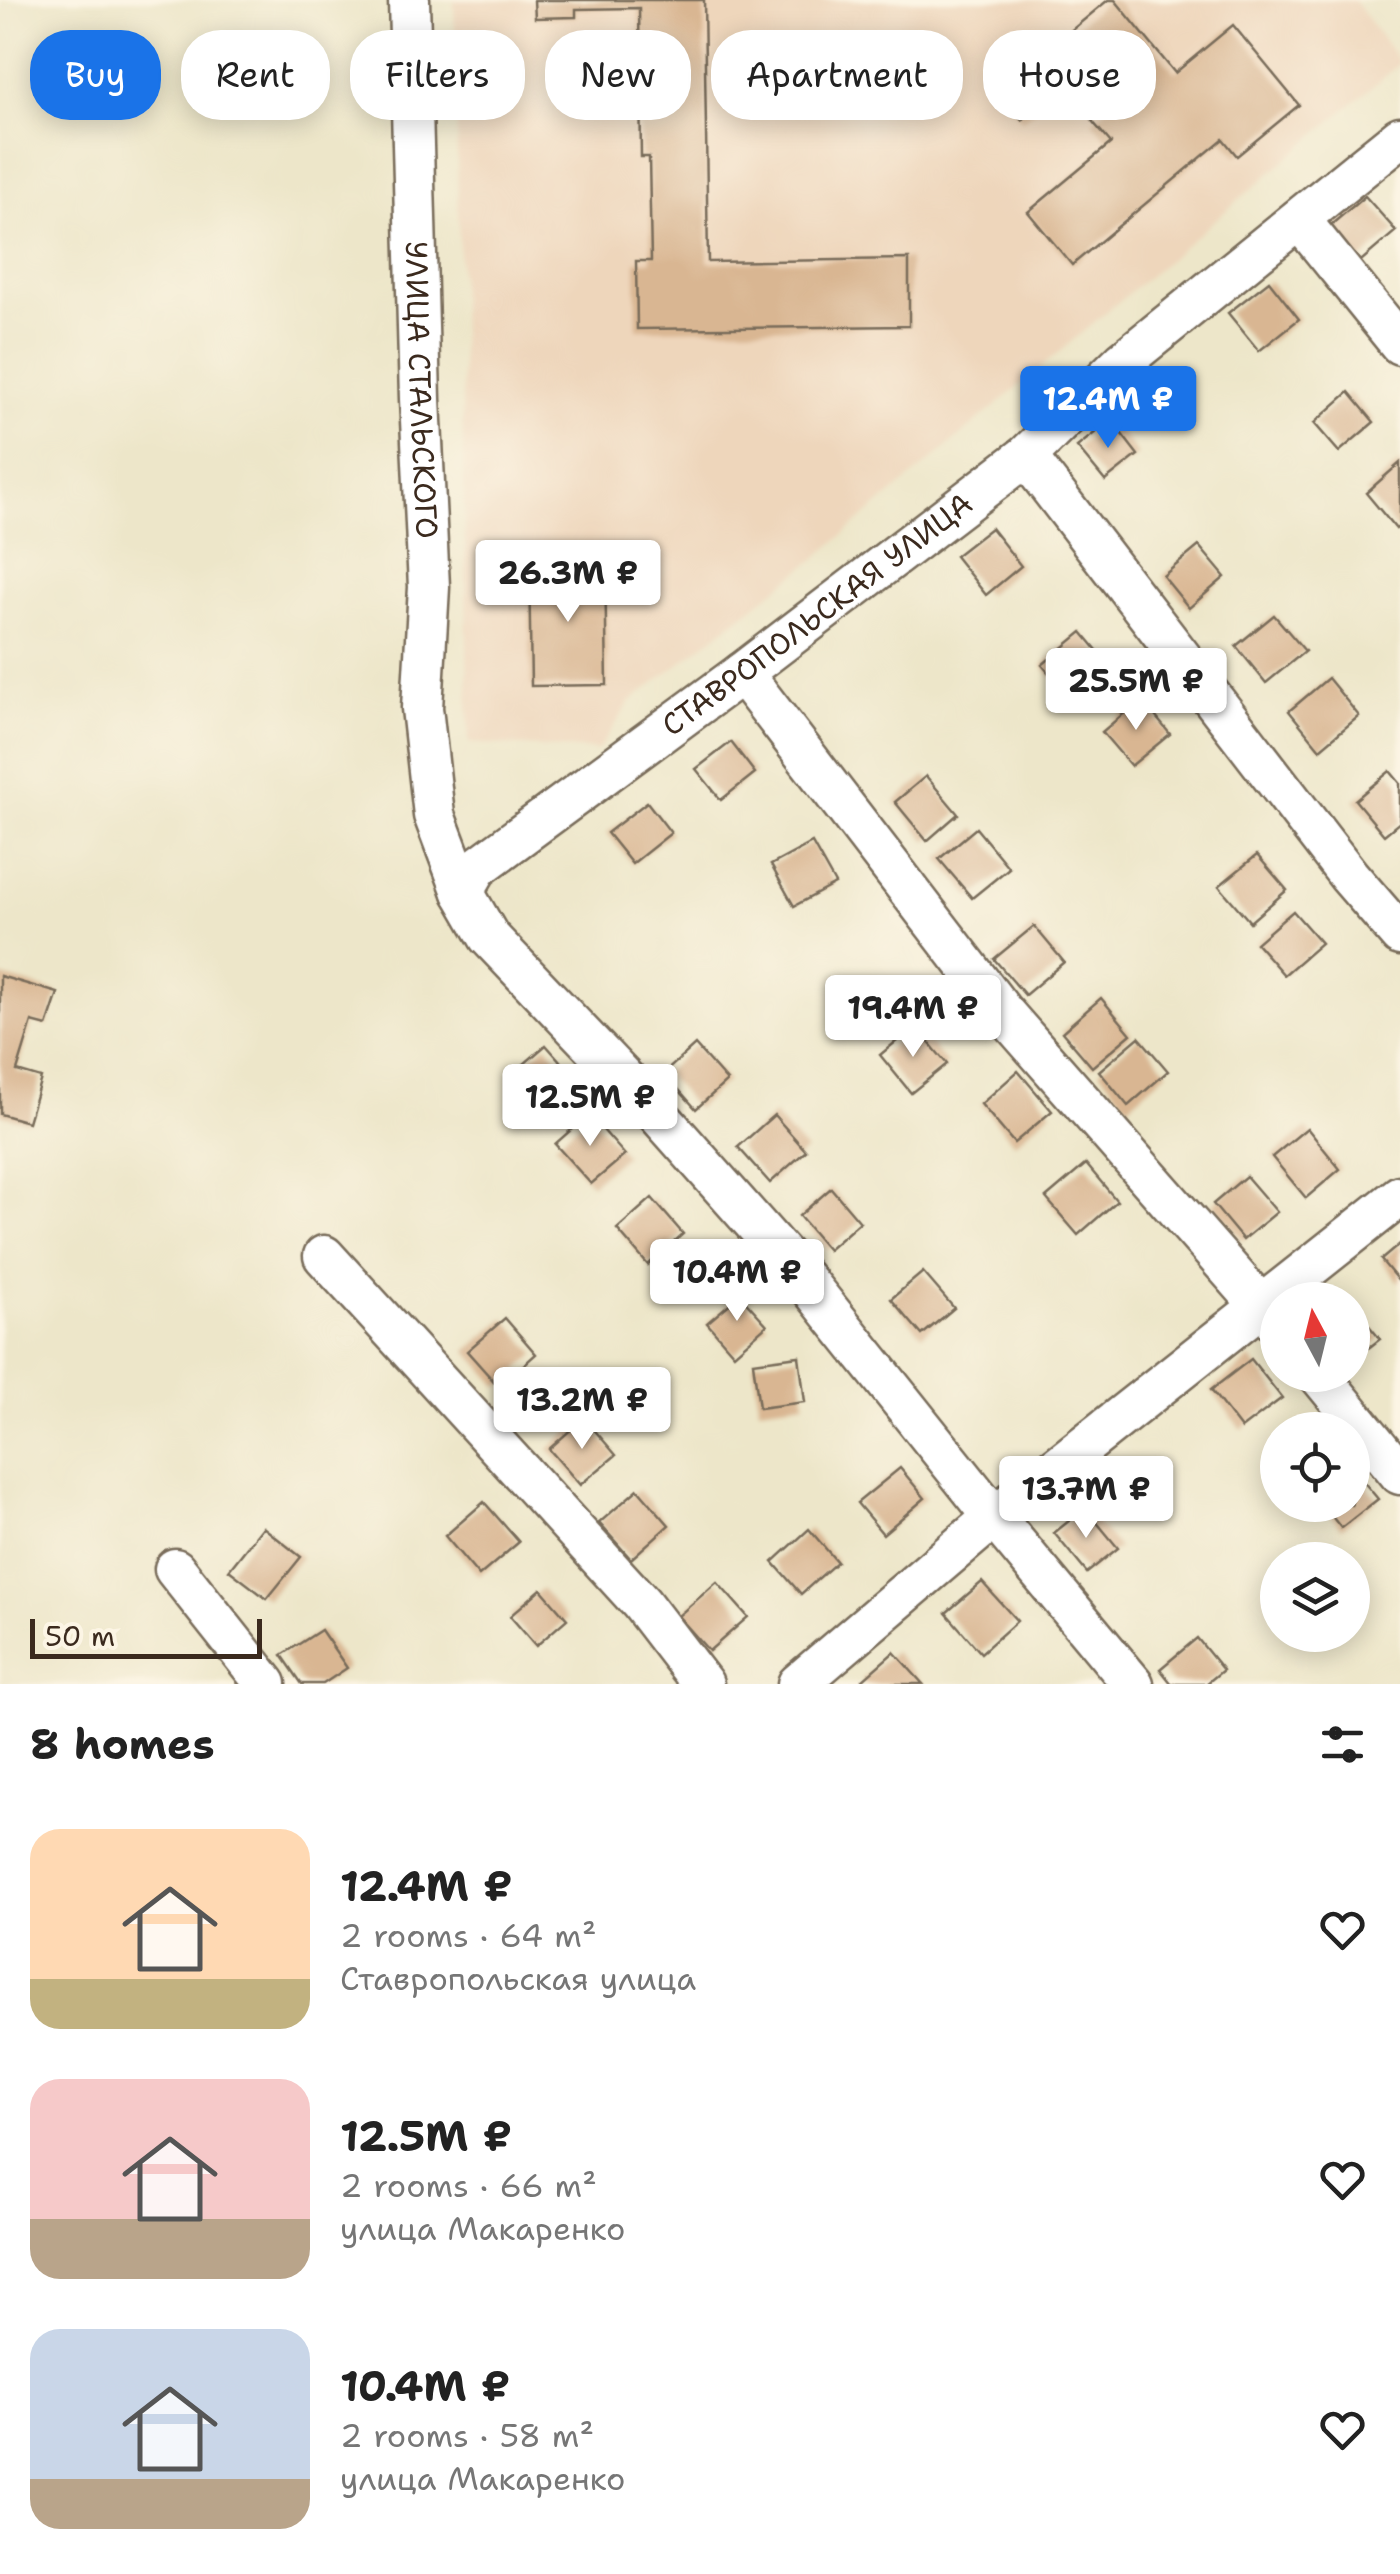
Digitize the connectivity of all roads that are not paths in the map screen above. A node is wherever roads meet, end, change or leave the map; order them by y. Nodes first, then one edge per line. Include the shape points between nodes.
1 (409, 0) edge
2 (1400, 136) edge
3 (1299, 219) junction
4 (1400, 344) edge
5 (1026, 456) junction
6 (742, 673) junction
7 (463, 892) junction
8 (1400, 935) edge
9 (1400, 1196) edge
10 (324, 1256) dead end
11 (1307, 1282) edge
12 (1260, 1305) edge
13 (1260, 1323) edge
14 (1332, 1392) edge
15 (1400, 1474) edge
16 (994, 1517) junction
17 (176, 1568) dead end
18 (266, 1684) edge
19 (702, 1684) edge
20 (798, 1684) edge
21 (1133, 1684) edge

1 - 7 street, УЛИЦА СТАЛЬСКОГО via 429,588 422,708 434,815
2 - 3 street, СТАВРОПОЛЬСКАЯ УЛИЦА
3 - 4 street
3 - 5 street, СТАВРОПОЛЬСКАЯ УЛИЦА via 1123,361
5 - 6 street, СТАВРОПОЛЬСКАЯ УЛИЦА
5 - 8 street
6 - 7 street, СТАВРОПОЛЬСКАЯ УЛИЦА via 477,868
6 - 12 street via 1001,1010
7 - 16 street, УЛИЦА СТАЛЬСКОГО via 489,937 803,1278
9 - 11 street
10 - 19 street via 641,1603
13 - 16 street
14 - 15 street
16 - 20 street
16 - 21 street, УЛИЦА СТАЛЬСКОГО
17 - 18 street

